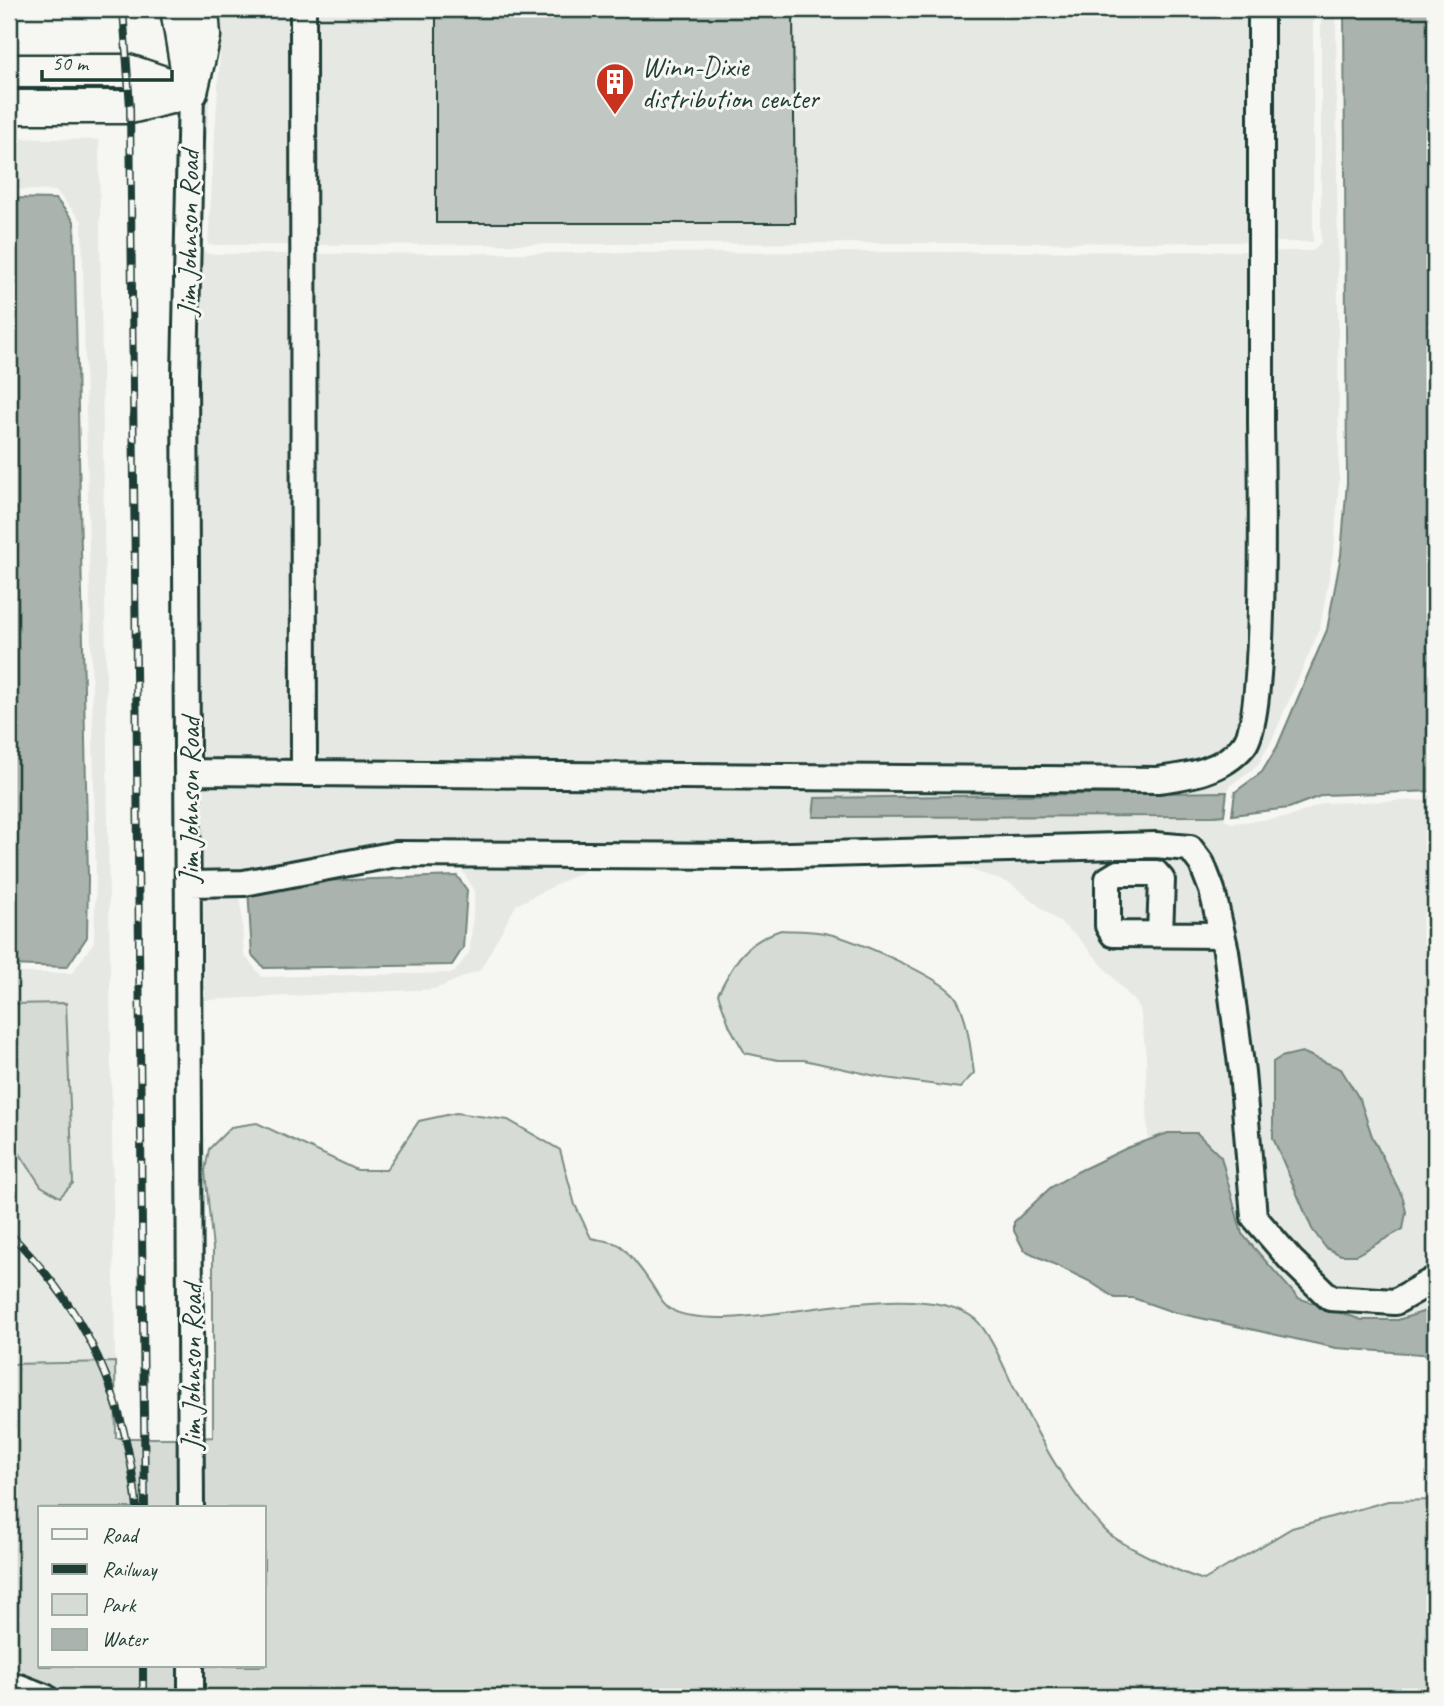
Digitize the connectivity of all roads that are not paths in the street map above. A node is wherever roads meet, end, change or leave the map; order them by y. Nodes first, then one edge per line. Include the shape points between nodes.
1 (177, 9) edge
2 (202, 9) edge
3 (303, 9) edge
4 (1261, 9) edge
5 (9, 71) edge
6 (191, 92) junction
7 (9, 107) edge
8 (190, 772) junction
9 (304, 772) junction
10 (190, 884) junction
11 (1160, 934) dead end
12 (1222, 935) junction
13 (1435, 1279) edge
14 (191, 1506) edge
15 (191, 1668) edge
16 (9, 1687) edge
17 (45, 1697) edge
18 (191, 1697) edge

1 - 6 main road, Jim Johnson Road
2 - 6 main road, Jim Johnson Road via 204,36
3 - 9 street
4 - 9 street via 1261,611 1255,713 1245,744 1213,769 1158,780
5 - 6 main road via 128,71
6 - 7 main road via 130,107
6 - 8 street, Jim Johnson Road via 185,374
8 - 9 street
8 - 10 street, Jim Johnson Road
10 - 12 street via 244,883 396,854 753,856 1155,845 1190,848 1202,864
10 - 14 street, Jim Johnson Road
11 - 12 street
12 - 13 street via 1242,1072 1254,1217 1330,1298 1395,1302
15 - 18 street
16 - 17 street

